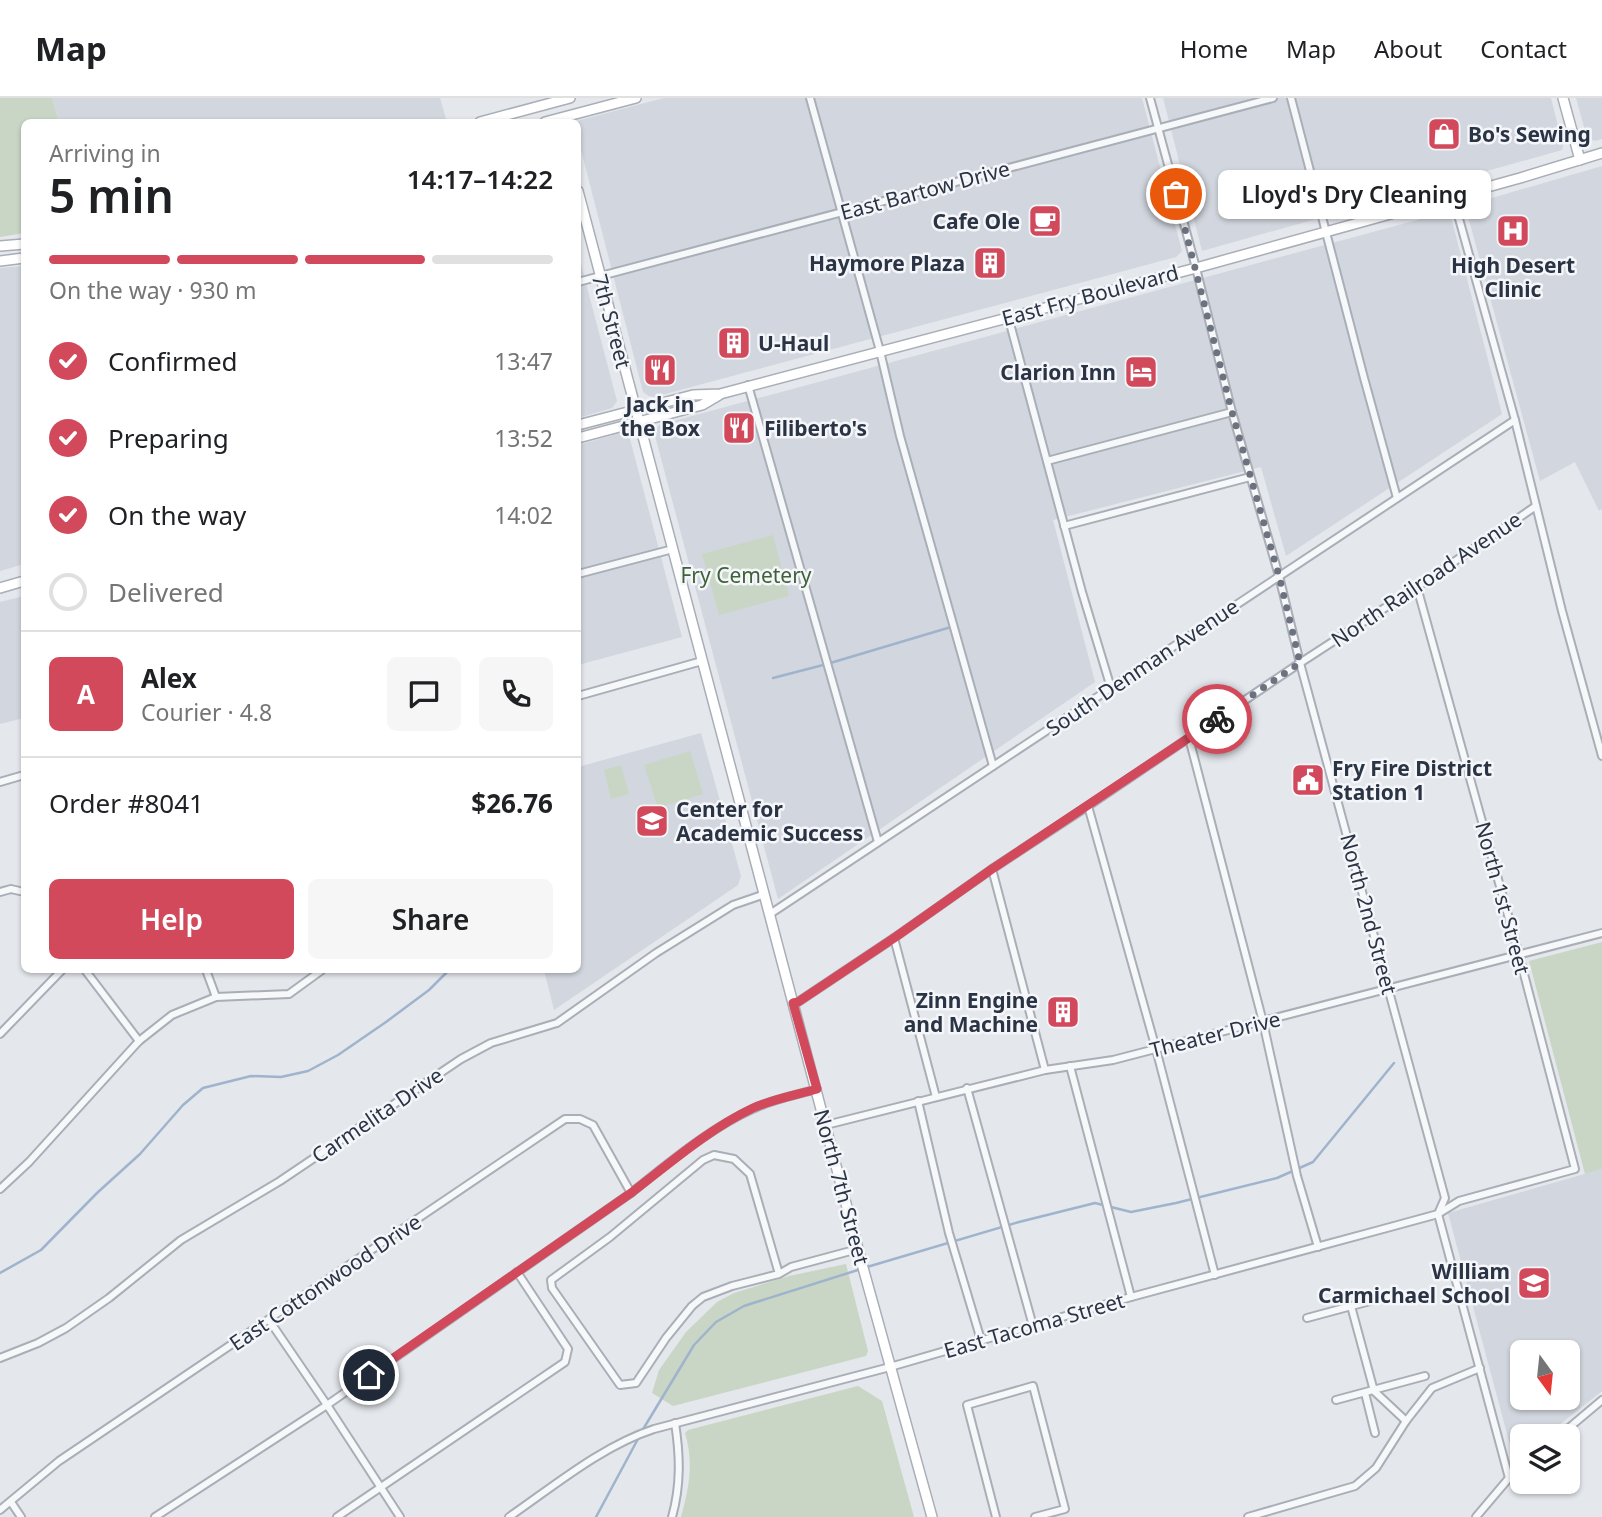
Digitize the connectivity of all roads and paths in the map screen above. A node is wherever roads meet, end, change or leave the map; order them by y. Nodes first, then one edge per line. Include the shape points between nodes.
1 (570, 98) edge
2 (636, 98) edge
3 (810, 98) edge
4 (1150, 98) edge
5 (1273, 98) edge
6 (1291, 98) edge
7 (1563, 98) edge
8 (553, 100) edge
9 (490, 119) edge
10 (558, 119) edge
11 (566, 119) edge
12 (1158, 128) junction
13 (1602, 153) edge
14 (1580, 160) junction
15 (1453, 197) junction
16 (581, 203) edge
17 (842, 212) junction
18 (1325, 231) junction
19 (21, 244) edge
20 (0, 246) edge
21 (21, 258) edge
22 (0, 261) edge
23 (1196, 268) junction
24 (600, 276) junction
25 (581, 281) edge
26 (1009, 316) junction
27 (880, 351) junction
28 (748, 385) junction
29 (720, 394) junction
30 (636, 410) junction
31 (1232, 412) junction
32 (1515, 420) junction
33 (639, 422) junction
34 (581, 424) edge
35 (581, 437) edge
36 (1047, 461) junction
37 (1250, 477) junction
38 (1397, 498) junction
39 (1536, 506) junction
40 (1064, 526) junction
41 (673, 549) junction
42 (581, 573) edge
43 (1279, 576) junction
44 (21, 582) edge
45 (1417, 587) junction
46 (0, 588) edge
47 (702, 661) junction
48 (1300, 663) junction
49 (1111, 688) junction
50 (581, 695) edge
51 (1189, 738) junction
52 (1602, 756) edge
53 (993, 765) junction
54 (21, 776) edge
55 (0, 782) edge
56 (1088, 806) junction
57 (878, 842) junction
58 (992, 869) junction
59 (21, 891) edge
60 (0, 892) edge
61 (765, 894) junction
62 (770, 914) junction
63 (1602, 933) edge
64 (894, 938) junction
65 (1519, 955) junction
66 (59, 973) edge
67 (87, 973) edge
68 (207, 973) edge
69 (318, 973) edge
70 (1389, 989) junction
71 (216, 997) junction
72 (793, 1003) junction
73 (1263, 1022) junction
74 (0, 1034) edge
75 (139, 1041) junction
76 (1156, 1049) junction
77 (1070, 1066) junction
78 (1045, 1070) junction
79 (967, 1088) junction
80 (817, 1089) junction
81 (936, 1097) junction
82 (918, 1101) junction
83 (827, 1125) junction
84 (681, 1155) junction
85 (1575, 1169) joint
86 (691, 1170) junction
87 (0, 1189) edge
88 (631, 1193) junction
89 (1437, 1214) junction
90 (1318, 1247) junction
91 (858, 1249) junction
92 (517, 1272) junction
93 (779, 1274) junction
94 (1215, 1275) junction
95 (1396, 1294) dead end
96 (1131, 1297) junction
97 (1350, 1306) junction
98 (1307, 1318) dead end
99 (268, 1320) junction
100 (1033, 1326) junction
101 (981, 1340) junction
102 (0, 1357) edge
103 (890, 1367) junction
104 (1480, 1368) junction
105 (1425, 1376) dead end
106 (1374, 1391) junction
107 (1365, 1393) junction
108 (1602, 1399) edge
109 (1336, 1400) dead end
110 (327, 1405) junction
111 (1406, 1421) junction
112 (676, 1423) junction
113 (1573, 1424) edge
114 (1375, 1433) dead end
115 (1509, 1478) joint
116 (380, 1489) junction
117 (11, 1502) junction
118 (0, 1510) edge
119 (1066, 1513) edge
120 (21, 1517) edge
121 (155, 1517) edge
122 (337, 1517) edge
123 (400, 1517) edge
124 (509, 1517) edge
125 (672, 1517) edge
126 (932, 1517) edge
127 (996, 1517) edge
128 (1035, 1517) edge
129 (1248, 1517) edge
130 (1476, 1517) edge

1 - 8 main road
2 - 11 main road
3 - 17 street
4 - 12 street, North 2nd Street
5 - 12 street, East Bartow Drive
6 - 18 street
7 - 14 main road
8 - 9 main road
8 - 10 main road
12 - 17 street, East Bartow Drive
12 - 23 street, North 2nd Street
13 - 14 main road, East Fry Boulevard
14 - 15 main road, East Fry Boulevard
15 - 18 main road, East Fry Boulevard
15 - 32 street
16 - 24 main road, 7th Street
17 - 24 street, East Bartow Drive
17 - 27 street
18 - 23 main road, East Fry Boulevard
18 - 38 street
19 - 20 main road
21 - 22 main road
23 - 26 main road, East Fry Boulevard
23 - 31 street, North 2nd Street
24 - 25 street, East Bartow Drive
24 - 30 main road, 7th Street
26 - 27 main road, East Fry Boulevard
26 - 36 street
27 - 28 main road, East Fry Boulevard
27 - 53 street
28 - 29 main road, East Fry Boulevard
28 - 57 street
29 - 30 main road, East Fry Boulevard via 693,395
29 - 33 main road, East Fry Boulevard via 702,405
30 - 33 main road, North 7th Street
30 - 34 main road, East Fry Boulevard
31 - 36 street
31 - 37 street, North 2nd Street
32 - 38 street, South Denman Avenue
32 - 39 street
33 - 35 main road, East Fry Boulevard
33 - 41 main road, North 7th Street
36 - 40 street
37 - 40 street
37 - 43 street, North 2nd Street
38 - 43 street, South Denman Avenue
39 - 45 street, North Railroad Avenue
39 - 52 street
40 - 49 street
41 - 42 street
41 - 47 main road, North 7th Street
43 - 48 street, North 2nd Street
43 - 49 street, South Denman Avenue
44 - 46 main road
45 - 48 street, North Railroad Avenue
45 - 65 street, North 1st Street
47 - 50 street
47 - 61 main road, North 7th Street
48 - 51 street, North Railroad Avenue
48 - 70 street, North 2nd Street
49 - 53 street, South Denman Avenue
51 - 56 street, North Railroad Avenue
51 - 73 street
53 - 57 street, South Denman Avenue
54 - 55 street
56 - 58 street, North Railroad Avenue
56 - 76 street
57 - 62 street, South Denman Avenue
58 - 64 street, North Railroad Avenue
58 - 78 street
59 - 60 street
61 - 62 main road, North 7th Street
61 - 102 street, Carmelita Drive via 733,905 557,1023 491,1043 461,1059 280,1181 181,1240 66,1328
62 - 72 main road, North 7th Street
63 - 65 street, Theater Drive
64 - 72 street, North Railroad Avenue
64 - 81 street
65 - 70 street, Theater Drive
65 - 85 street, North 1st Street
66 - 74 street
67 - 75 street
68 - 71 street
69 - 71 street via 289,994
70 - 73 street, Theater Drive
70 - 89 street, North 2nd Street via 1445,1198
71 - 75 street via 172,1015
72 - 80 main road, North 7th Street
73 - 76 street, Theater Drive
73 - 90 street via 1297,1176
75 - 87 street
76 - 77 street, Theater Drive
76 - 94 street
77 - 78 street, Theater Drive
77 - 96 street
78 - 79 street, Theater Drive
79 - 81 street, Theater Drive
79 - 100 street
80 - 83 main road, North 7th Street
80 - 84 street via 756,1107
81 - 82 street, Theater Drive
82 - 83 street, Theater Drive
82 - 101 street via 949,1233
83 - 91 main road, North 7th Street
84 - 86 street
84 - 88 street
85 - 89 street, East Tacoma Street via 1459,1200
86 - 93 street via 714,1155 734,1159 750,1174
86 - 93 street via 551,1280 552,1288 620,1385 636,1383 666,1338 703,1297
88 - 92 street
88 - 99 street, East Cottonwood Drive via 593,1125 565,1119
89 - 90 street, East Tacoma Street
89 - 104 street, North 2nd Street
90 - 94 street, East Tacoma Street
91 - 93 street
91 - 103 main road, North 7th Street
92 - 110 street
92 - 116 street via 568,1349 565,1362
94 - 96 street, East Tacoma Street
95 - 97 street
96 - 100 street, East Tacoma Street
97 - 98 street
97 - 106 street
99 - 110 street
99 - 117 street, East Cottonwood Drive via 59,1461
100 - 101 street, East Tacoma Street
101 - 103 street, East Tacoma Street
103 - 112 street, East Tacoma Street
103 - 126 main road, North 7th Street
104 - 111 street via 1433,1388
104 - 115 street, North 2nd Street
105 - 106 street
106 - 107 street
106 - 111 street
107 - 109 street
107 - 114 street
108 - 113 street
110 - 116 street
110 - 121 street
111 - 129 street via 1376,1468 1355,1486
112 - 124 street, East Tacoma Street via 615,1445
112 - 125 street via 680,1475
115 - 130 street
116 - 122 street
116 - 123 street
117 - 118 street, East Cottonwood Drive
117 - 120 street
119 - 127 street via 1033,1386 967,1405
119 - 128 street

